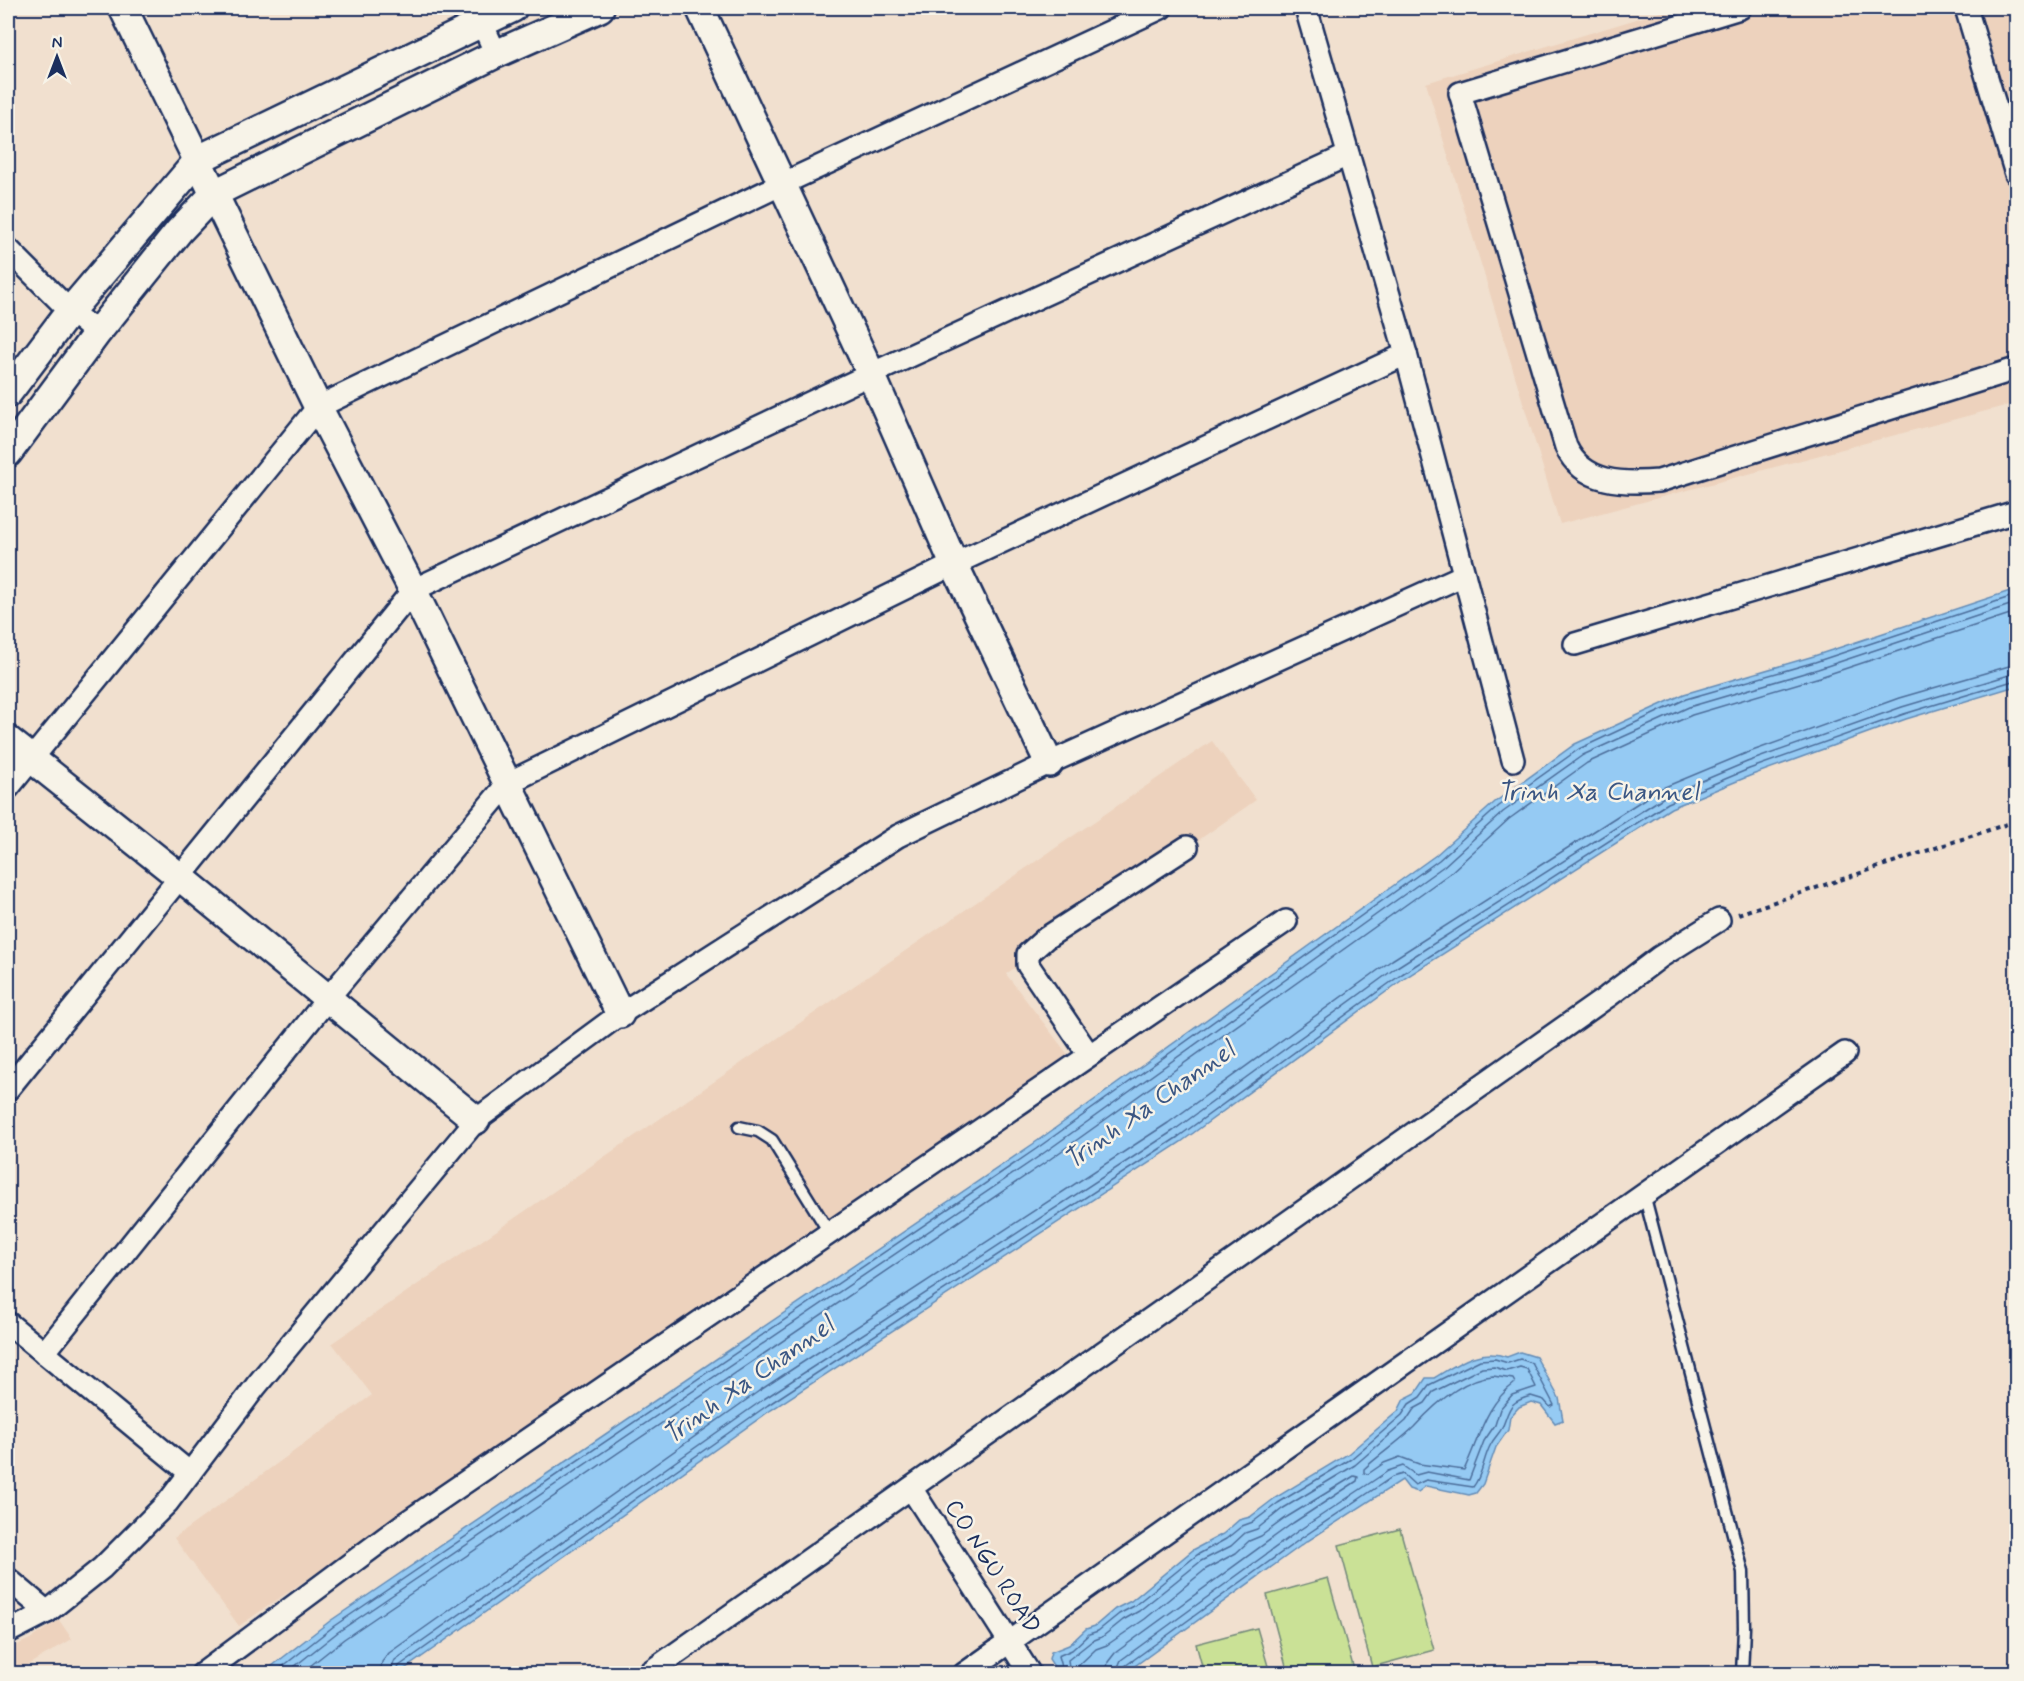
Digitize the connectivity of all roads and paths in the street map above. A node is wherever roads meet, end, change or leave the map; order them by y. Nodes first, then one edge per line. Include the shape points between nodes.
1 (123, 8) edge
2 (513, 8) edge
3 (600, 8) edge
4 (700, 8) edge
5 (1161, 8) edge
6 (1306, 8) edge
7 (1740, 8) edge
8 (1966, 8) edge
9 (478, 15) edge
10 (496, 54) junction
11 (1348, 155) junction
12 (199, 159) junction
13 (2016, 174) edge
14 (782, 184) junction
15 (216, 193) junction
16 (8, 249) edge
17 (70, 311) junction
18 (97, 333) junction
19 (1406, 354) junction
20 (2016, 369) edge
21 (871, 374) junction
22 (8, 393) edge
23 (318, 407) junction
24 (8, 453) edge
25 (2016, 512) edge
26 (954, 564) junction
27 (1464, 575) junction
28 (413, 590) junction
29 (1575, 644) dead end
30 (8, 740) edge
31 (32, 759) junction
32 (1513, 760) dead end
33 (1049, 764) junction
34 (508, 783) junction
35 (8, 788) edge
36 (2016, 821) edge
37 (1187, 847) dead end
38 (180, 877) junction
39 (1719, 920) joint
40 (1286, 921) dead end
41 (328, 998) junction
42 (620, 1014) junction
43 (1845, 1053) dead end
44 (1089, 1055) junction
45 (8, 1089) edge
46 (476, 1120) junction
47 (739, 1127) dead end
48 (1644, 1194) junction
49 (829, 1232) junction
50 (8, 1323) edge
51 (44, 1353) junction
52 (190, 1473) junction
53 (911, 1488) junction
54 (8, 1579) edge
55 (47, 1612) junction
56 (8, 1632) edge
57 (1010, 1641) junction
58 (202, 1674) edge
59 (647, 1674) edge
60 (964, 1674) edge
61 (1030, 1674) edge
62 (1742, 1674) edge

1 - 12 street
2 - 9 street
3 - 10 street
4 - 14 street
5 - 14 street
6 - 11 street
7 - 20 street via 1460,93 1566,447 1574,462 1596,477 1659,481
8 - 13 street
9 - 10 street
9 - 12 street
10 - 15 street
11 - 19 street
11 - 21 street
12 - 15 street
12 - 17 street
14 - 21 street
14 - 23 street
15 - 18 street via 179,231
15 - 23 street
16 - 17 street
17 - 18 street
17 - 22 street
18 - 24 street
19 - 26 street
19 - 27 street
21 - 26 street
21 - 28 street
23 - 28 street
23 - 31 street
25 - 29 street
26 - 33 street
26 - 34 street
27 - 32 street
27 - 33 street
28 - 34 street
28 - 38 street
30 - 31 street
31 - 35 street
31 - 38 street
33 - 42 street via 898,836
34 - 41 street
34 - 42 street
36 - 39 path
37 - 44 street via 1046,938 1028,954 1028,964
38 - 41 street
38 - 45 street
39 - 53 street via 1660,957
40 - 44 street
41 - 46 street
41 - 51 street
42 - 46 street
43 - 48 street
44 - 49 street
46 - 52 street via 256,1386
47 - 49 lane via 758,1131 772,1140
48 - 57 street
48 - 62 lane via 1743,1572
49 - 58 street via 404,1524
50 - 51 street
51 - 52 street
52 - 55 street via 168,1502 102,1568
53 - 57 street, CO NGU ROAD
53 - 59 street
54 - 55 street
55 - 56 street
57 - 60 street
57 - 61 street, CO NGU ROAD

